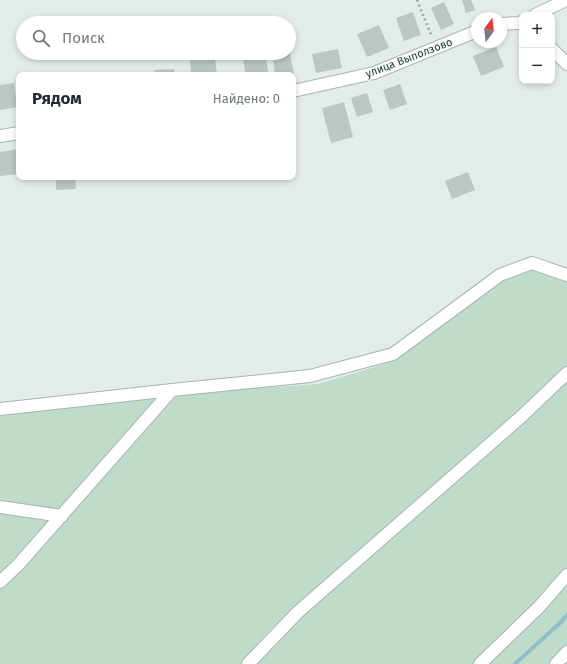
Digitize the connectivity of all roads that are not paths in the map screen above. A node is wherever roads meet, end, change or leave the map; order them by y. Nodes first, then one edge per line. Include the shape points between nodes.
1 (566, 0) edge
2 (541, 12) edge
3 (519, 23) edge
4 (507, 24) edge
5 (471, 33) edge
6 (555, 52) edge
7 (567, 64) edge
8 (296, 90) edge
9 (16, 133) edge
10 (0, 136) edge
11 (567, 275) edge
12 (567, 373) edge
13 (172, 390) junction
14 (0, 409) edge
15 (0, 507) edge
16 (62, 516) junction
17 (567, 575) edge
18 (0, 582) edge
19 (567, 652) edge
20 (248, 664) edge
21 (480, 664) edge
22 (556, 664) edge

1 - 2 street
3 - 4 street
5 - 8 street, улица Выползово via 374,73
6 - 7 street
9 - 10 street
11 - 13 street via 532,263 500,275 393,354 310,376
12 - 20 street via 522,416 298,612
13 - 14 street
13 - 16 street
15 - 16 street
16 - 18 street
17 - 21 street via 539,607
19 - 22 street

